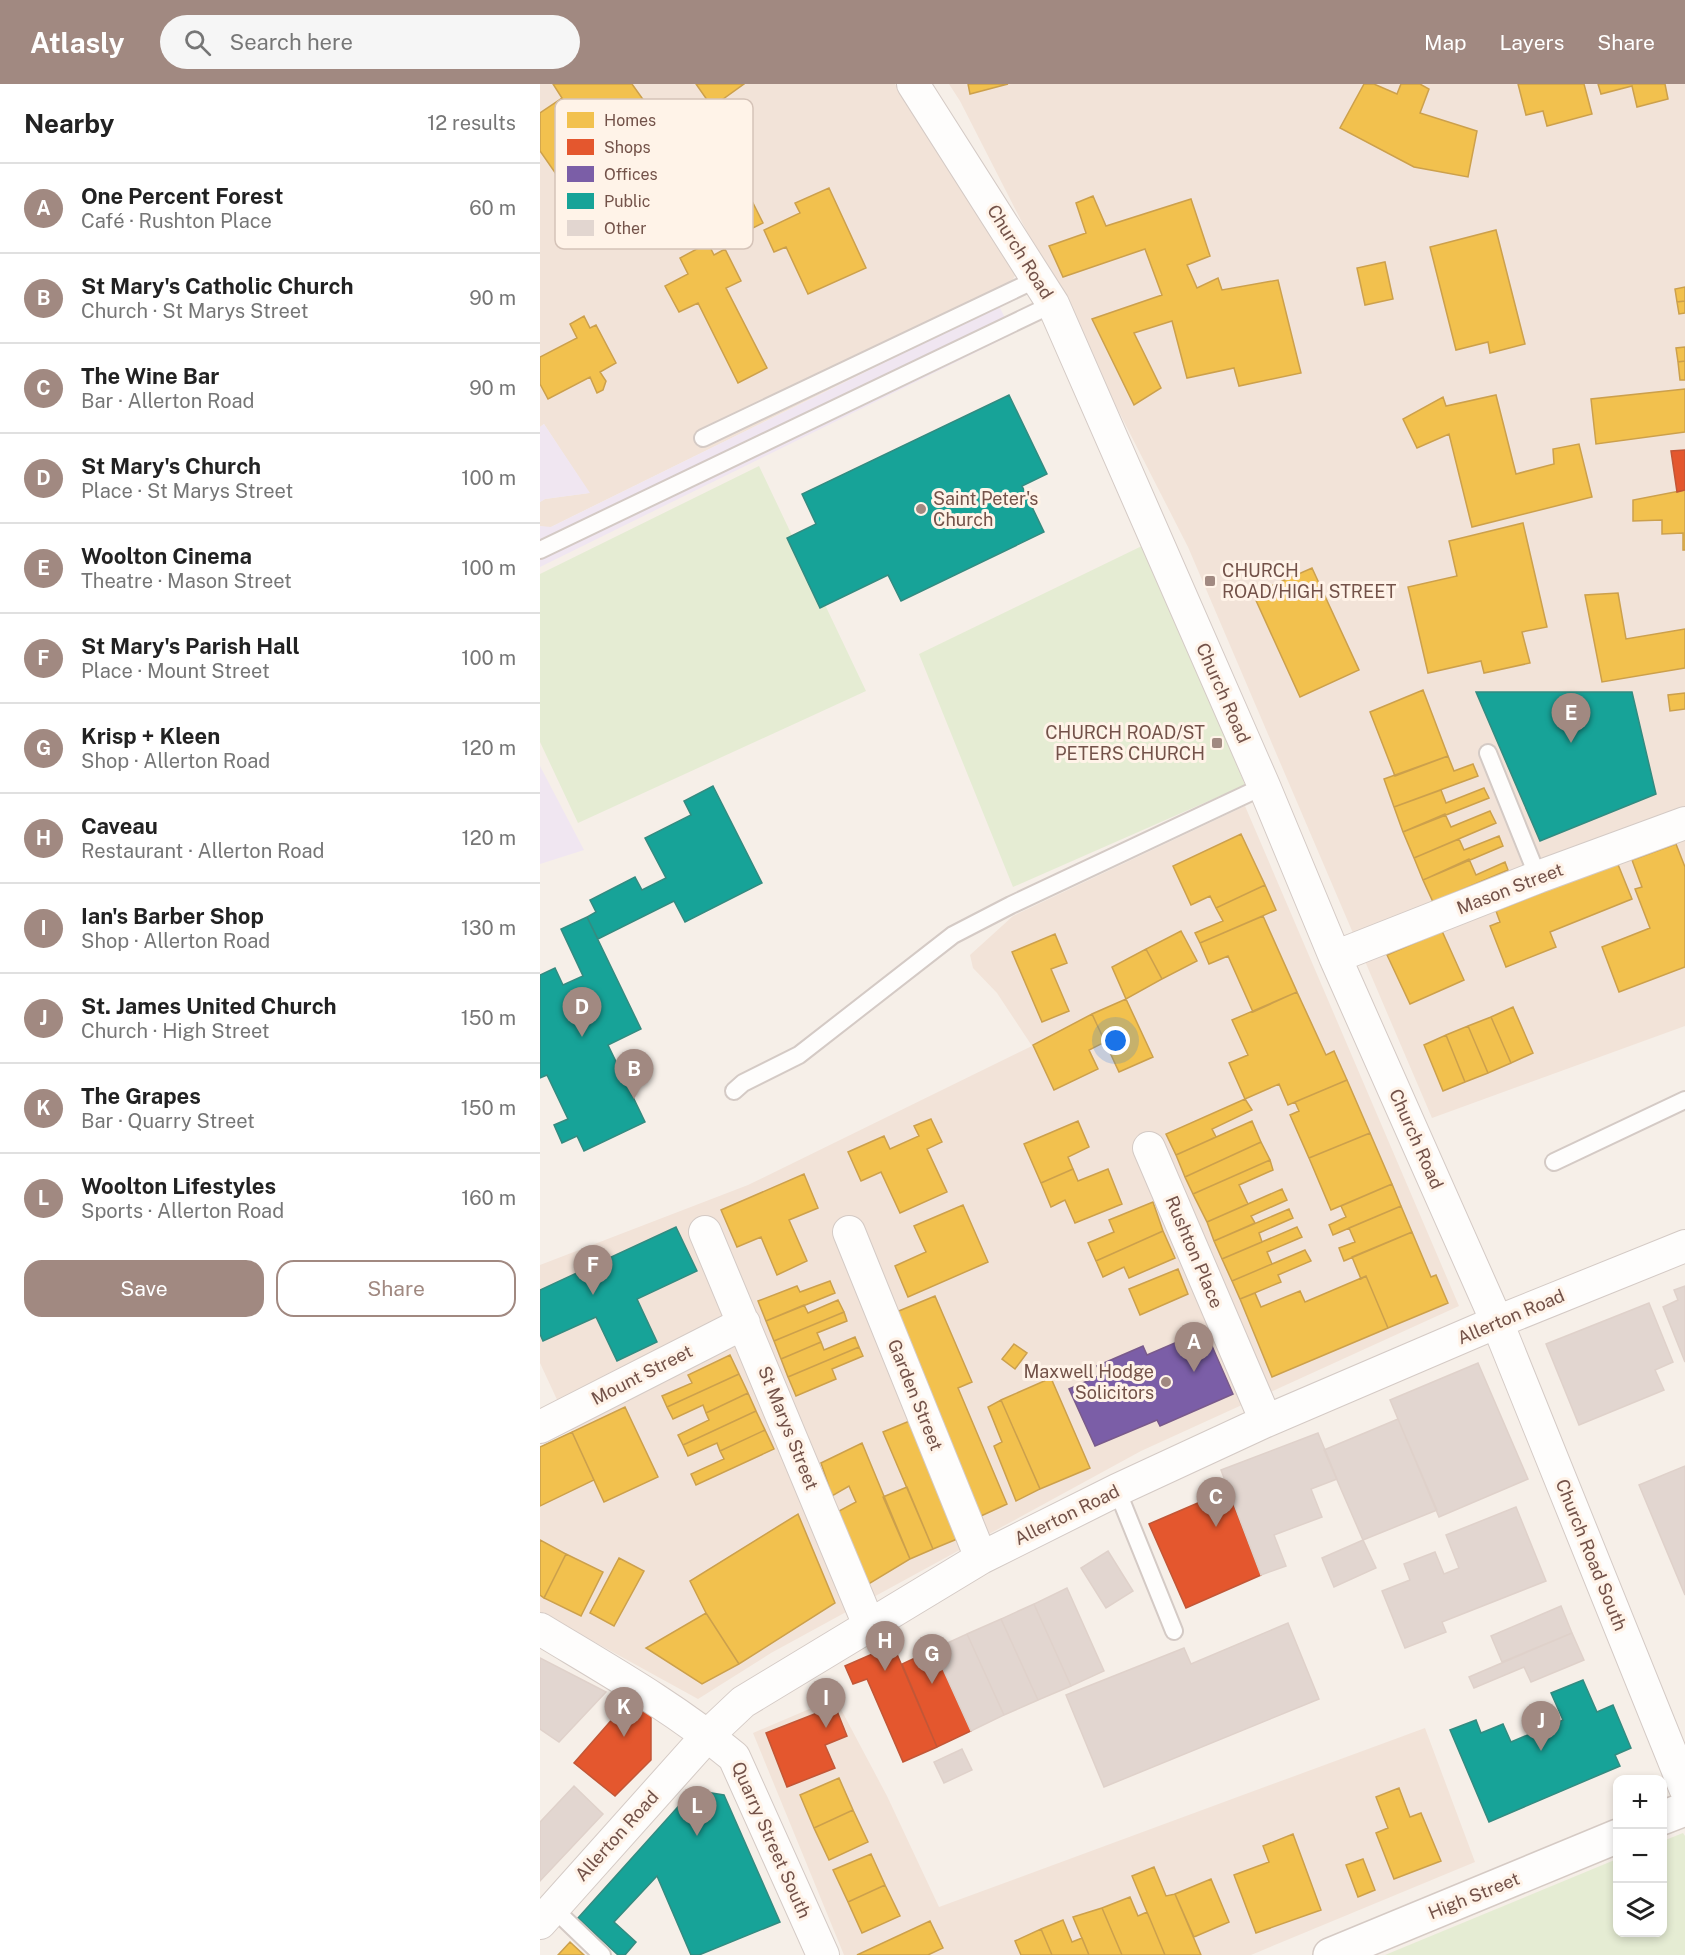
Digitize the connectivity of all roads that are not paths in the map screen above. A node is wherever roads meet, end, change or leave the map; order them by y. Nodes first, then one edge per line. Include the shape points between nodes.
1 (913, 84) edge
2 (1045, 291) junction
3 (703, 438) dead end
4 (541, 548) edge
5 (1488, 753) dead end
6 (1264, 786) junction
7 (1685, 823) edge
8 (1538, 877) junction
9 (1335, 957) junction
10 (734, 1091) dead end
11 (1685, 1100) edge
12 (1149, 1148) dead end
13 (1554, 1162) dead end
14 (705, 1232) dead end
15 (849, 1232) dead end
16 (1685, 1246) edge
17 (1497, 1322) junction
18 (744, 1323) junction
19 (1266, 1422) junction
20 (540, 1427) edge
21 (1117, 1490) junction
22 (981, 1558) junction
23 (869, 1624) junction
24 (540, 1629) edge
25 (1174, 1631) dead end
26 (708, 1735) junction
27 (1685, 1788) edge
28 (1685, 1809) edge
29 (1667, 1816) edge
30 (1613, 1838) edge
31 (545, 1914) edge
32 (602, 1955) edge
33 (823, 1955) edge
34 (1330, 1955) edge

1 - 2 street, Church Road
2 - 3 lane
2 - 4 lane
2 - 6 street, Church Road
5 - 8 lane
6 - 9 street, Church Road
6 - 10 lane via 953,935 799,1055
7 - 8 street, Mason Street
8 - 9 street, Mason Street
9 - 17 street, Church Road
11 - 13 lane
12 - 19 street, Rushton Place
14 - 18 street, St Marys Street
15 - 22 street, Garden Street
16 - 17 street, Allerton Road
17 - 19 street, Allerton Road
17 - 27 street, Church Road South
18 - 20 street, Mount Street
18 - 23 street, St Marys Street
19 - 21 street, Allerton Road
21 - 22 street, Allerton Road
21 - 25 lane
22 - 23 street, Allerton Road
23 - 26 street, Allerton Road via 743,1702
24 - 26 street, Quarry Street South
26 - 31 street, Allerton Road
26 - 33 street, Quarry Street South via 734,1756
28 - 29 main road
30 - 34 main road, High Street
31 - 32 lane

